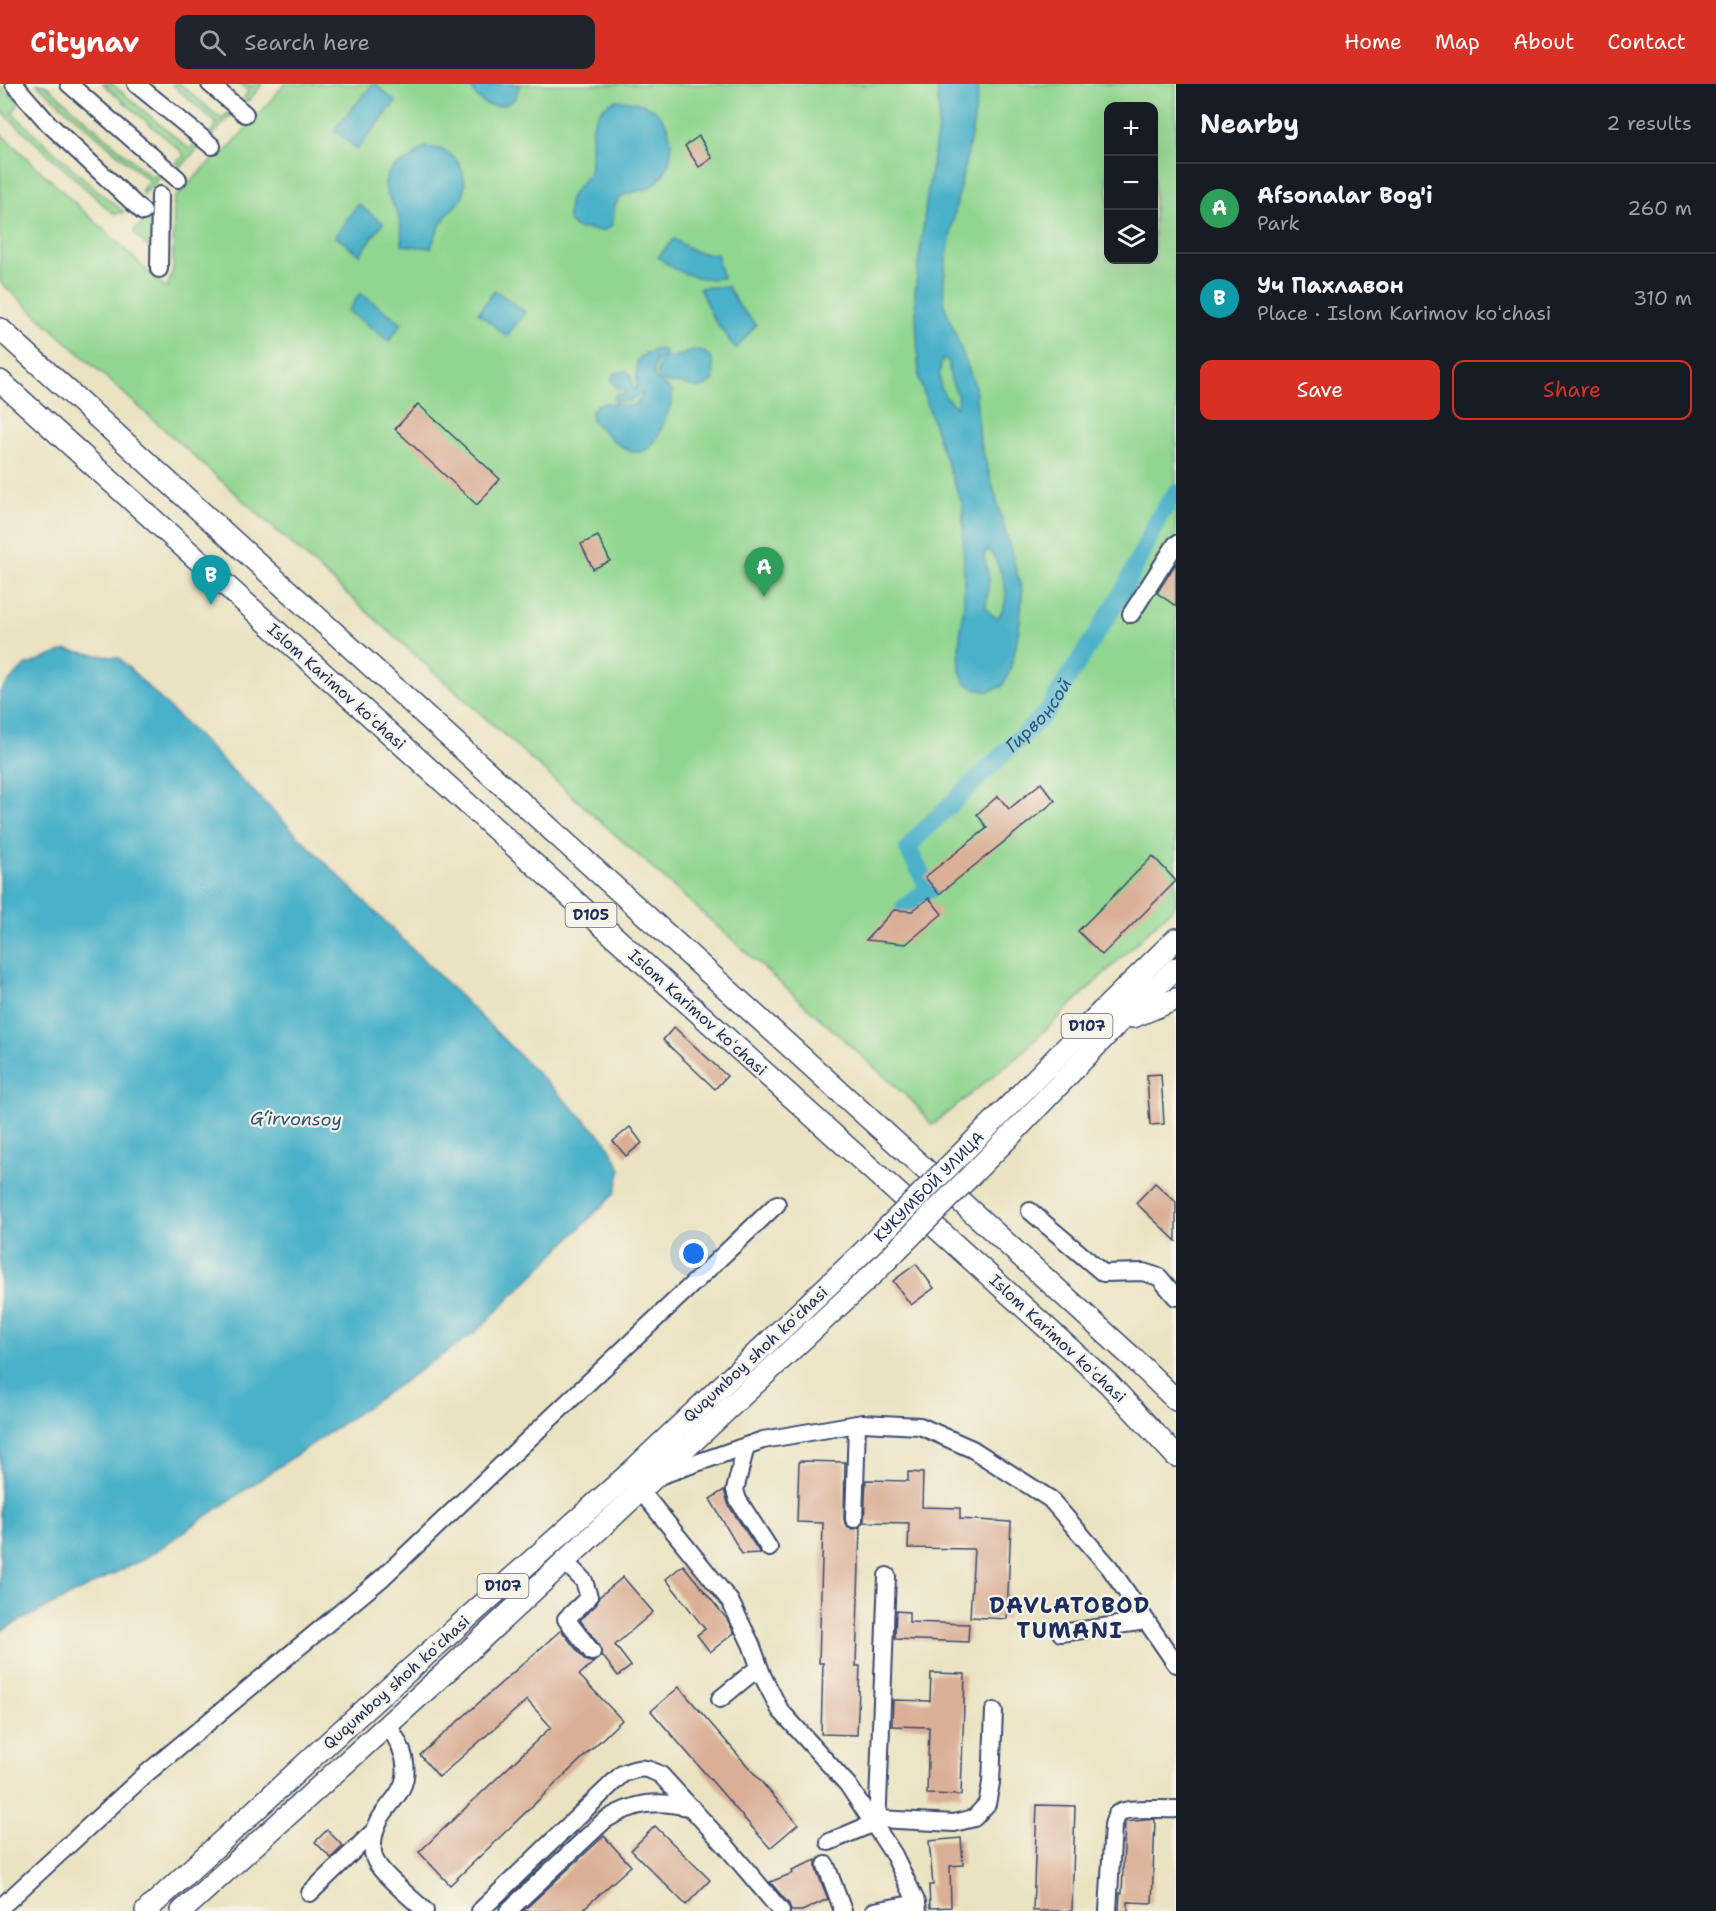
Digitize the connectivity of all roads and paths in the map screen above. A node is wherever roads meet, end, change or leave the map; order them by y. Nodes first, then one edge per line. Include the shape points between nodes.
1 (14, 84) edge
2 (69, 84) edge
3 (136, 84) edge
4 (210, 84) edge
5 (245, 114) dead end
6 (212, 146) dead end
7 (178, 179) dead end
8 (160, 195) dead end
9 (143, 212) dead end
10 (159, 269) dead end
11 (0, 329) edge
12 (0, 381) edge
13 (1176, 544) edge
14 (1131, 614) dead end
15 (1176, 939) edge
16 (1176, 968) edge
17 (1176, 999) edge
18 (1116, 1025) junction
19 (777, 1204) dead end
20 (1030, 1211) dead end
21 (858, 1257) joint
22 (875, 1272) joint
23 (1176, 1297) edge
24 (1176, 1400) edge
25 (857, 1424) junction
26 (746, 1446) junction
27 (1176, 1456) edge
28 (658, 1476) junction
29 (641, 1491) junction
30 (854, 1519) dead end
31 (769, 1548) dead end
32 (565, 1562) junction
33 (887, 1576) dead end
34 (1146, 1621) junction
35 (1061, 1633) dead end
36 (592, 1652) dead end
37 (1176, 1664) edge
38 (759, 1667) junction
39 (720, 1699) dead end
40 (994, 1712) dead end
41 (388, 1725) junction
42 (692, 1808) junction
43 (1176, 1809) edge
44 (876, 1824) junction
45 (373, 1832) junction
46 (829, 1842) dead end
47 (826, 1865) dead end
48 (310, 1893) dead end
49 (918, 1907) edge
50 (0, 1908) edge
51 (146, 1911) edge
52 (182, 1911) edge
53 (425, 1911) edge
54 (480, 1911) edge
55 (508, 1911) edge
56 (781, 1911) edge
57 (843, 1911) edge
58 (874, 1911) edge
59 (1108, 1911) edge

1 - 9 street via 48,123
2 - 7 street
3 - 6 street
4 - 5 street
8 - 10 street
11 - 24 main road, Islom Karimov koʻchasi / D105
12 - 27 main road, Islom Karimov koʻchasi / D105 via 221,594 1109,1384
13 - 14 street
15 - 21 main road, КУКУМБОЙ УЛИЦА / D107, bridge
16 - 18 main road, D107
17 - 18 main road
18 - 22 main road, КУКУМБОЙ УЛИЦА / D107, bridge
19 - 50 street via 382,1578 147,1773
20 - 23 street via 1102,1273 1143,1272 1159,1277
21 - 51 main road, Ququmboy shoh koʻchasi / D107 via 633,1470 340,1731
22 - 28 main road, Ququmboy shoh koʻchasi / D107
25 - 26 street
25 - 30 street
25 - 34 street via 920,1426 972,1449 1050,1499 1110,1568
26 - 28 street
26 - 31 street via 735,1490
28 - 29 main road, Ququmboy shoh koʻchasi / D107
29 - 32 main road, Ququmboy shoh koʻchasi / D107
29 - 38 street via 730,1601
32 - 36 street via 584,1581 589,1597 566,1619
32 - 41 main road, Ququmboy shoh koʻchasi / D107
33 - 44 street
34 - 35 street
34 - 37 street
38 - 39 street
38 - 44 street via 780,1710 848,1785
40 - 44 street via 989,1794 987,1804 974,1818 954,1823
41 - 45 street via 401,1746 405,1779
41 - 52 main road, Ququmboy shoh koʻchasi / D107
42 - 54 street via 661,1775 650,1769 638,1767 622,1774
42 - 55 street via 658,1803 623,1809 605,1820
42 - 56 street
43 - 59 street via 1130,1810 1116,1816
44 - 46 street
44 - 49 street
45 - 48 street
45 - 53 street via 372,1852 378,1866
47 - 57 street
49 - 58 street

